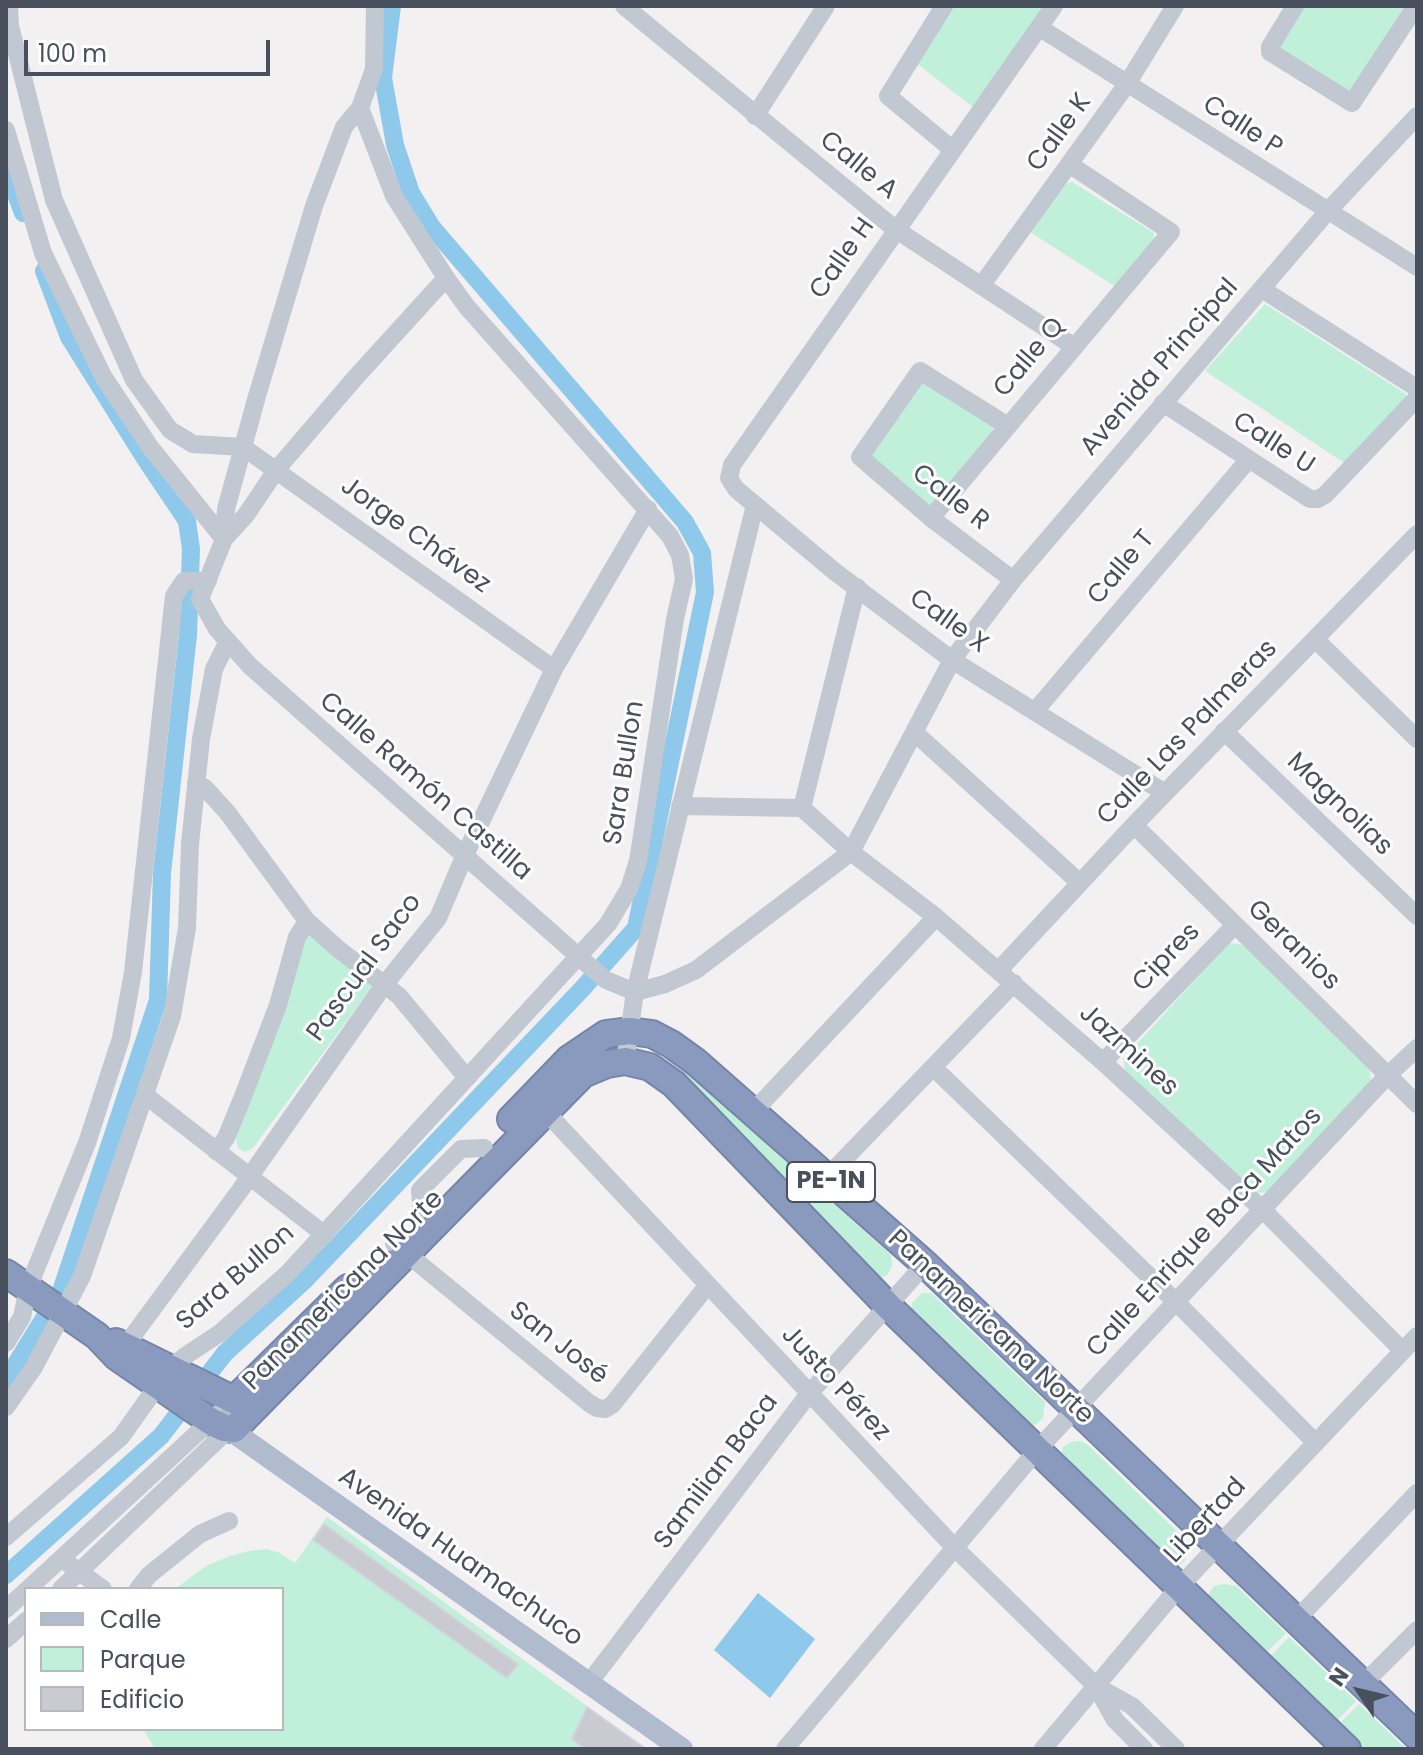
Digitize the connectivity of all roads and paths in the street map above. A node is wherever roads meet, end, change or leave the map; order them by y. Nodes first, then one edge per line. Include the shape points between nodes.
1 (9, 6) edge
2 (375, 6) edge
3 (624, 6) edge
4 (826, 6) edge
5 (944, 6) edge
6 (1054, 6) edge
7 (1175, 6) edge
8 (1295, 6) edge
9 (1416, 6) edge
10 (1040, 28) junction
11 (1127, 84) junction
12 (360, 108) junction
13 (755, 116) junction
14 (1417, 116) edge
15 (6, 130) edge
16 (953, 150) junction
17 (1069, 164) junction
18 (1327, 212) junction
19 (895, 229) junction
20 (1417, 267) edge
21 (446, 278) junction
22 (981, 286) junction
23 (1262, 289) junction
24 (1073, 346) junction
25 (1417, 391) edge
26 (1417, 398) edge
27 (1163, 403) junction
28 (1008, 426) junction
29 (243, 447) junction
30 (1249, 459) junction
31 (732, 465) joint
32 (277, 469) junction
33 (755, 505) junction
34 (648, 509) junction
35 (931, 518) junction
36 (1417, 534) edge
37 (224, 539) junction
38 (195, 580) junction
39 (1013, 580) junction
40 (857, 587) junction
41 (1315, 639) junction
42 (228, 641) junction
43 (952, 660) junction
44 (554, 669) junction
45 (1035, 711) junction
46 (1413, 727) edge
47 (1224, 731) junction
48 (914, 732) junction
49 (196, 784) junction
50 (1165, 793) junction
51 (680, 806) junction
52 (802, 808) junction
53 (1134, 825) junction
54 (851, 852) junction
55 (464, 857) junction
56 (1080, 883) junction
57 (1417, 916) edge
58 (936, 917) junction
59 (307, 921) junction
60 (1235, 925) junction
61 (582, 959) junction
62 (999, 970) junction
63 (1014, 983) junction
64 (384, 985) junction
65 (635, 992) junction
66 (629, 1031) junction
67 (1417, 1048) edge
68 (625, 1061) junction
69 (1103, 1062) junction
70 (934, 1068) junction
71 (1388, 1075) junction
72 (467, 1078) junction
73 (145, 1095) junction
74 (1417, 1104) edge
75 (544, 1110) junction
76 (752, 1113) junction
77 (216, 1151) junction
78 (249, 1176) junction
79 (826, 1178) junction
80 (1262, 1209) junction
81 (325, 1235) junction
82 (400, 1249) junction
83 (925, 1264) junction
84 (6, 1273) edge
85 (707, 1286) junction
86 (46, 1302) junction
87 (1176, 1302) junction
88 (889, 1307) junction
89 (8, 1334) edge
90 (97, 1336) junction
91 (1417, 1336) edge
92 (126, 1345) junction
93 (1402, 1350) junction
94 (172, 1381) junction
95 (808, 1395) junction
96 (226, 1398) junction
97 (6, 1407) edge
98 (1075, 1408) junction
99 (214, 1422) junction
100 (1316, 1443) junction
101 (1038, 1449) junction
102 (1417, 1493) edge
103 (229, 1521) dead end
104 (6, 1537) edge
105 (1218, 1545) junction
106 (955, 1548) junction
107 (62, 1559) junction
108 (80, 1572) junction
109 (30, 1587) edge
110 (63, 1587) edge
111 (100, 1587) edge
112 (140, 1587) edge
113 (1179, 1587) junction
114 (24, 1593) edge
115 (6, 1609) edge
116 (1296, 1620) junction
117 (24, 1623) edge
118 (1417, 1630) edge
119 (6, 1639) edge
120 (589, 1683) junction
121 (1363, 1684) junction
122 (1096, 1686) junction
123 (1417, 1736) edge
124 (682, 1749) edge
125 (785, 1749) edge
126 (1043, 1749) edge
127 (1144, 1749) edge
128 (1176, 1749) edge
129 (1347, 1749) edge

1 - 29 street via 54,200 134,380 170,430 193,444
2 - 12 street via 374,69
3 - 13 street, Calle A
4 - 13 street
5 - 16 street via 888,96
6 - 10 street, Calle H
7 - 11 street, Calle K
8 - 9 street via 1270,52 1352,103
10 - 11 street, Calle P
10 - 16 street, Calle H
11 - 17 street, Calle K
11 - 18 street, Calle P
12 - 21 street, Sara Bullon via 394,196
12 - 29 street via 344,127 314,206
13 - 19 street, Calle A
14 - 18 street, Avenida Principal
15 - 37 street via 43,253 103,376 150,447
16 - 19 street, Calle H
17 - 22 street, Calle K
17 - 24 street, Calle Q via 1171,232
18 - 20 street, Calle P
18 - 23 street, Avenida Principal
19 - 22 street, Calle A
19 - 31 street, Calle H
21 - 32 street
21 - 34 street, Sara Bullon
22 - 24 street, Calle A
23 - 25 street
23 - 27 street, Avenida Principal
24 - 28 street, Calle Q
26 - 30 street, Calle U via 1318,499 1310,499
27 - 30 street, Calle U
27 - 39 street, Avenida Principal
28 - 35 street, Calle Q
28 - 35 street, Calle R via 920,371 860,453
29 - 32 street, Jorge Chávez
29 - 37 street via 226,509
30 - 45 street, Calle T
31 - 33 street, Calle X via 732,485
32 - 37 street
32 - 44 street, Jorge Chávez
33 - 40 street, Calle X
33 - 51 street
34 - 44 street, Pascual Saco
34 - 61 street, Sara Bullon via 675,544 684,579 638,861 629,889
35 - 39 street, Calle R
36 - 41 street, Calle Las Palmeras
37 - 38 street
38 - 42 street, Calle Ramón Castilla via 200,599
38 - 86 street via 174,596 136,949 121,1038
39 - 43 street, Avenida Principal
40 - 43 street, Calle X
40 - 52 street
41 - 46 street
41 - 47 street, Calle Las Palmeras
42 - 49 street via 214,669
42 - 55 street, Calle Ramón Castilla
43 - 45 street, Calle X
43 - 48 street, Avenida Principal
44 - 55 street, Pascual Saco
45 - 50 street, Calle X
47 - 50 street, Calle Las Palmeras
47 - 57 street, Magnolias
48 - 54 street, Avenida Principal
48 - 56 street
49 - 59 street via 227,812
49 - 73 street via 184,959 172,1016
50 - 53 street, Calle Las Palmeras
51 - 52 street
51 - 65 street
52 - 54 street, Jazmines
53 - 56 street, Calle Las Palmeras
53 - 60 street, Geranios
54 - 58 street, Jazmines
54 - 65 street via 696,970
55 - 61 street, Calle Ramón Castilla
55 - 64 street, Pascual Saco via 438,918
56 - 62 street, Calle Las Palmeras
58 - 62 street, Jazmines
58 - 76 street
59 - 64 street
59 - 77 street via 242,1099
60 - 69 street, Cipres
60 - 71 street, Geranios
61 - 65 street, Calle Ramón Castilla via 606,980
61 - 72 street, Sara Bullon
62 - 63 street, Jazmines
63 - 69 street, Jazmines
63 - 70 street
64 - 72 street
64 - 78 street, Pascual Saco
65 - 66 street
66 - 68 street
66 - 76 highway, Panamericana Norte / PE-1N via 671,1044
66 - 82 highway, Panamericana Norte via 606,1034 569,1059 422,1213
67 - 71 street, Calle Enrique Baca Matos
68 - 75 highway, Panamericana Norte via 583,1074
68 - 88 highway, Panamericana Norte / PE-1N via 650,1067 674,1084
69 - 80 street, Jazmines
70 - 79 street
70 - 87 street
71 - 74 street, Geranios
71 - 80 street, Calle Enrique Baca Matos
72 - 81 street, Sara Bullon
73 - 77 street
73 - 86 street via 82,1276
75 - 82 highway, Panamericana Norte
75 - 85 street, Justo Pérez
76 - 79 highway, Panamericana Norte / PE-1N
77 - 78 street
78 - 81 street
78 - 92 street, Pascual Saco
79 - 83 highway, Panamericana Norte / PE-1N
80 - 87 street, Calle Enrique Baca Matos
80 - 93 street, Jazmines
81 - 94 street, Sara Bullon via 220,1333 185,1356
82 - 85 street, San José via 589,1403 605,1409
82 - 96 highway, Panamericana Norte via 241,1396
82 - 99 highway, Panamericana Norte via 237,1426
83 - 88 street, Samilian Baca
83 - 98 highway, Panamericana Norte / PE-1N
84 - 86 highway
85 - 95 street, Justo Pérez
86 - 89 street
86 - 90 highway
86 - 97 street via 34,1367
87 - 98 street, Calle Enrique Baca Matos
87 - 100 street
88 - 95 street, Samilian Baca
88 - 101 highway, Panamericana Norte / PE-1N
90 - 92 highway
90 - 94 highway via 117,1357
91 - 93 street, Libertad
92 - 94 highway
93 - 100 street, Libertad
94 - 96 highway
94 - 99 highway
94 - 104 street, Sara Bullon via 121,1437
95 - 106 street, Justo Pérez
95 - 120 street, Samilian Baca
96 - 99 main road
98 - 101 street, Calle Enrique Baca Matos
98 - 105 highway, Panamericana Norte / PE-1N
99 - 107 street
99 - 108 street
99 - 120 main road, Avenida Huamachuco
100 - 105 street, Libertad
101 - 106 street, Calle Enrique Baca Matos
101 - 113 highway, Panamericana Norte / PE-1N
102 - 116 street
103 - 112 street via 200,1534
105 - 113 street, Libertad
105 - 116 highway, Panamericana Norte / PE-1N
106 - 122 street, Justo Pérez
106 - 125 street, Calle Enrique Baca Matos
107 - 108 street
107 - 109 street
108 - 110 street
108 - 111 street
113 - 122 street, Libertad
113 - 129 highway, Panamericana Norte / PE-1N
114 - 115 street
116 - 121 highway, Panamericana Norte / PE-1N
117 - 119 street
118 - 121 street
120 - 124 main road, Avenida Huamachuco
121 - 123 highway, Panamericana Norte / PE-1N
122 - 126 street, Libertad
122 - 127 street, Justo Pérez via 1115,1720
122 - 128 street, Justo Pérez via 1132,1706

